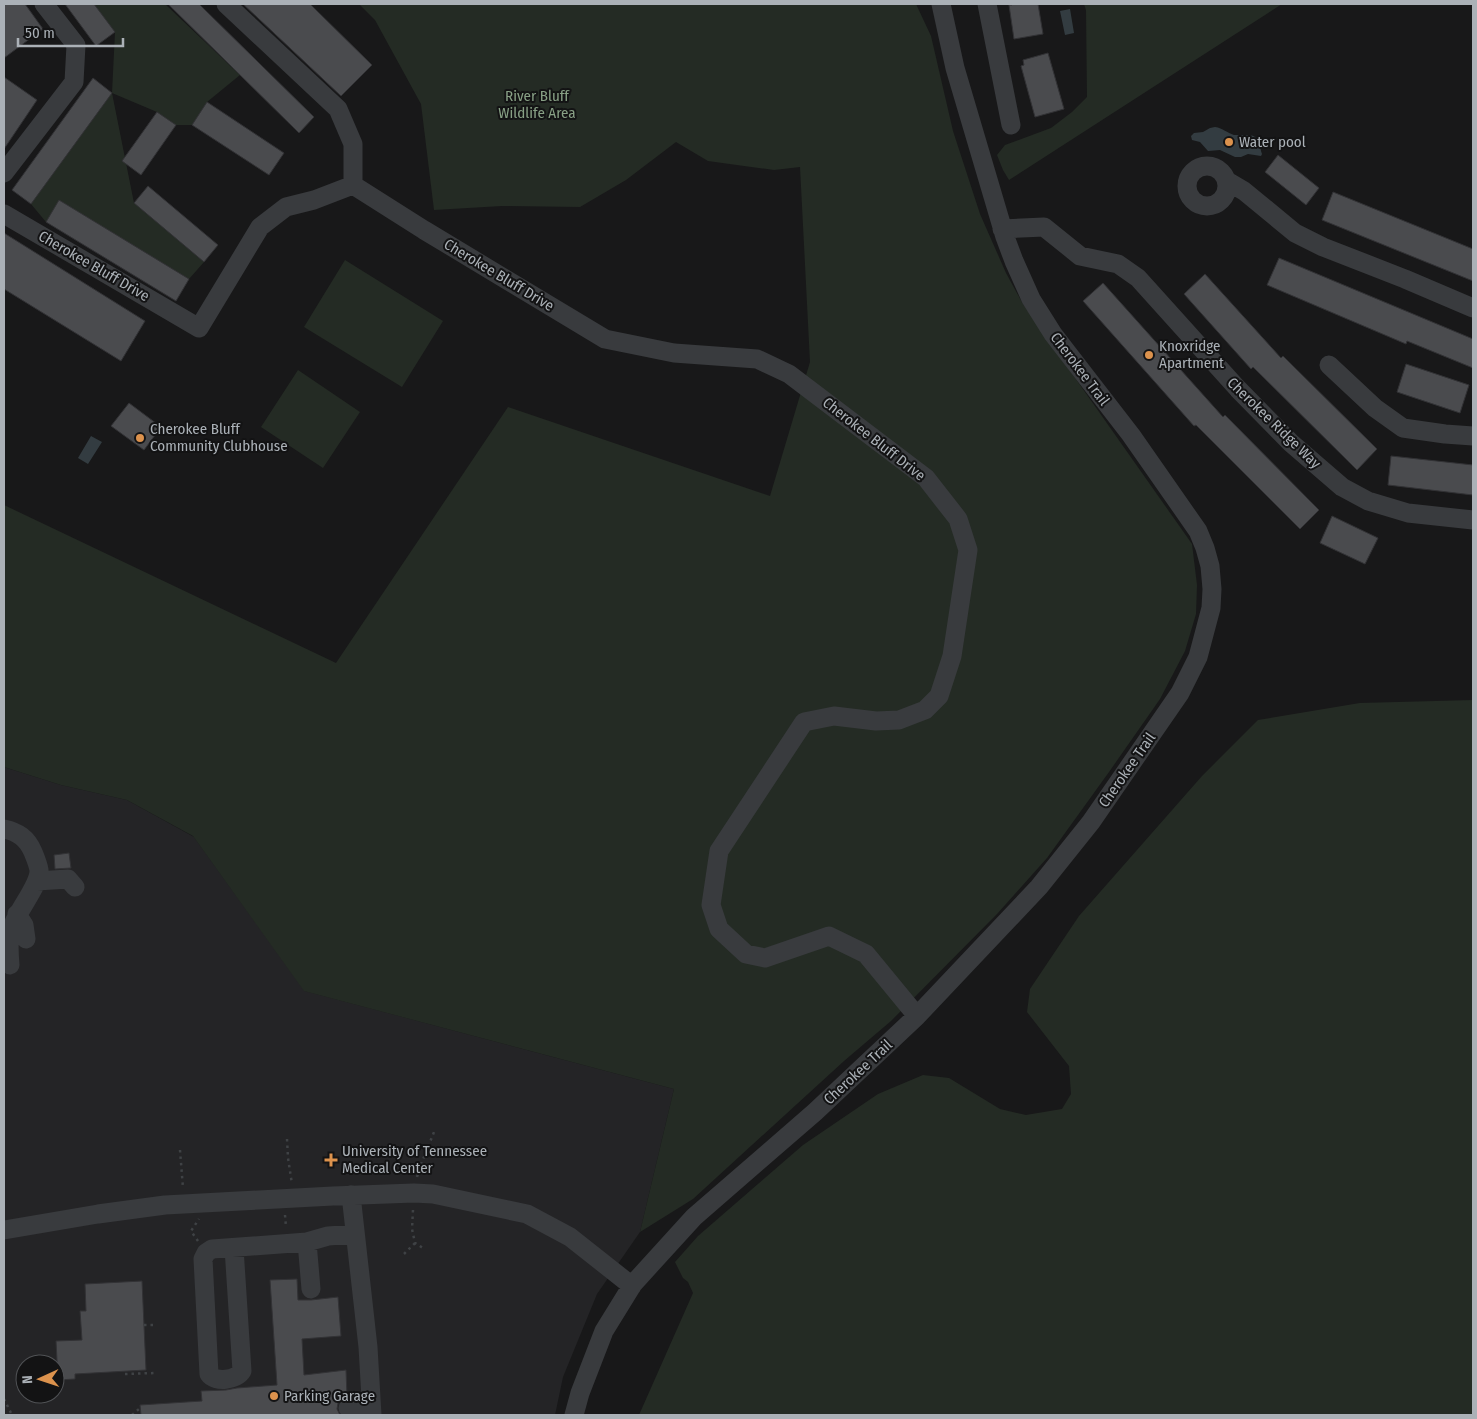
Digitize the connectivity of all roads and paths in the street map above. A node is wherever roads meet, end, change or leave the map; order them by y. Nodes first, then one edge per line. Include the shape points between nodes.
1 (44, 4) edge
2 (226, 4) edge
3 (941, 4) edge
4 (987, 4) edge
5 (1011, 125) dead end
6 (4, 173) edge
7 (1227, 181) dead end
8 (353, 185) junction
9 (4, 214) edge
10 (1002, 229) junction
11 (1473, 308) edge
12 (1329, 365) dead end
13 (1473, 436) edge
14 (1473, 520) edge
15 (4, 829) edge
16 (38, 881) junction
17 (74, 887) dead end
18 (17, 914) junction
19 (26, 939) dead end
20 (10, 965) dead end
21 (917, 1016) junction
22 (180, 1150) dead end
23 (350, 1195) junction
24 (183, 1196) dead end
25 (4, 1230) edge
26 (191, 1231) dead end
27 (195, 1237) dead end
28 (356, 1239) junction
29 (307, 1242) junction
30 (414, 1243) dead end
31 (234, 1248) junction
32 (404, 1254) dead end
33 (632, 1286) junction
34 (311, 1289) dead end
35 (144, 1325) dead end
36 (155, 1325) dead end
37 (155, 1373) dead end
38 (125, 1374) dead end
39 (4, 1399) edge
40 (348, 1408) dead end
41 (139, 1409) dead end
42 (372, 1411) edge
43 (12, 1415) edge
44 (132, 1415) edge
45 (574, 1415) edge

1 - 6 street via 76,45 74,82
2 - 8 street via 338,109 352,144
3 - 10 street, Cherokee Trail via 955,68
4 - 5 street
7 - 11 street via 1295,233
8 - 9 street, Cherokee Bluff Drive via 286,207 260,227 199,328
8 - 21 street, Cherokee Bluff Drive via 605,339 674,353 757,359 789,374 926,478 958,519 968,550 952,656 939,696 925,710 899,720 834,716 804,722 719,851 711,905 720,929 746,954 765,958 829,936 866,954
10 - 14 street, Cherokee Ridge Way via 1044,226 1080,256 1118,264 1138,278 1278,430 1342,487 1368,501 1408,513
10 - 21 street, Cherokee Trail via 1031,299 1053,334 1131,435 1198,531 1210,566 1211,608 1198,657 1180,693 1091,822 1039,887
12 - 13 street via 1375,408 1403,428
15 - 16 street via 22,836 29,843 39,870
16 - 17 street via 68,879
16 - 18 street
18 - 19 street via 24,925
18 - 20 street via 10,931
21 - 33 street, Cherokee Trail via 694,1217
22 - 24 path
23 - 25 street via 166,1205
23 - 28 street
23 - 33 street via 433,1194 526,1214 570,1237
26 - 27 path
28 - 29 street via 332,1246
28 - 42 street
29 - 31 street
29 - 34 street
30 - 32 path
31 - 31 street via 242,1371 235,1378 215,1379 209,1374 203,1259 212,1249
33 - 45 street, Cherokee Trail via 604,1331
35 - 36 path
37 - 38 path
39 - 43 path
40 - 42 street
41 - 44 path

